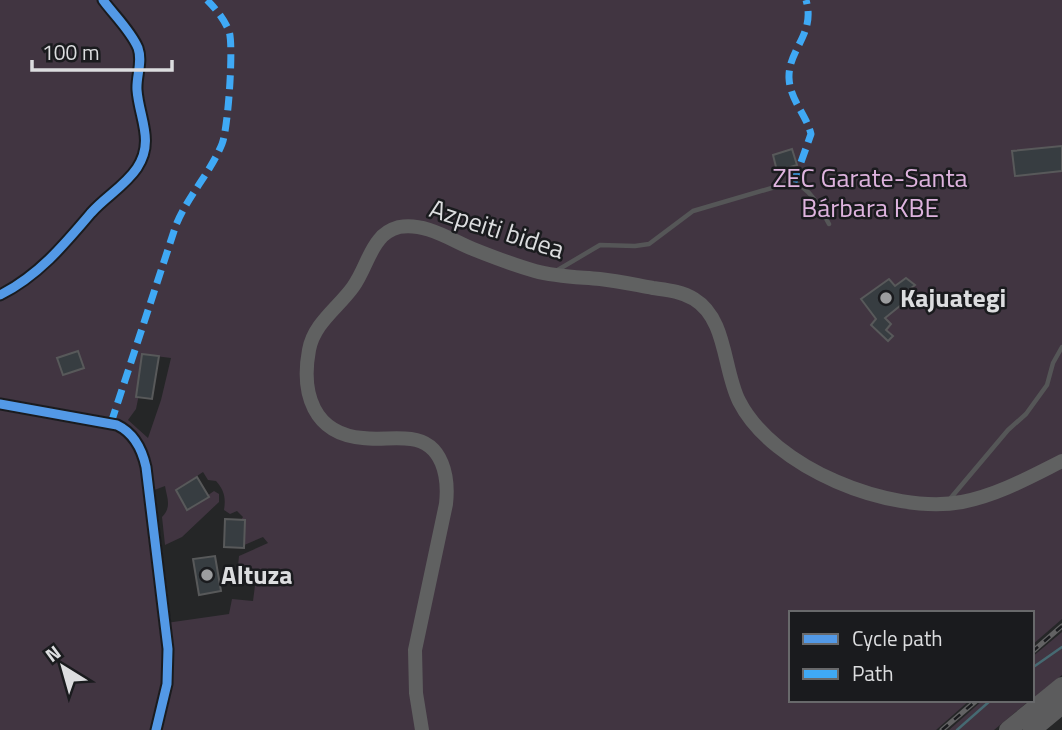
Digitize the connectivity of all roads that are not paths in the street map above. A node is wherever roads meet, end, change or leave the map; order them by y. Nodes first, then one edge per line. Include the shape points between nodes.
1 (103, 0) edge
2 (829, 224) dead end
3 (549, 275) junction
4 (0, 295) edge
5 (1062, 347) edge
6 (0, 404) edge
7 (1062, 461) edge
8 (946, 503) junction
9 (1062, 686) edge
10 (1062, 705) edge
11 (156, 730) edge
12 (422, 730) edge
13 (1008, 730) edge
14 (1032, 730) edge

1 - 4 street via 140,53 137,88 147,136 143,157 47,262
2 - 3 lane via 808,192 792,182 693,211 645,245 602,244
3 - 8 main road, Azpeiti bidea via 690,296 713,321 744,409 777,445 845,485 904,500
3 - 12 main road, Azpeiti bidea via 431,231 398,228 378,240 354,286 321,324 310,347 309,397 322,421 356,437 420,442 436,453 445,471 446,504 415,650
5 - 8 lane via 1047,386
6 - 11 street via 117,425 130,433 139,447 146,467 168,649 167,684
7 - 8 main road, Azpeiti bidea via 999,491
9 - 13 highway
10 - 14 highway

